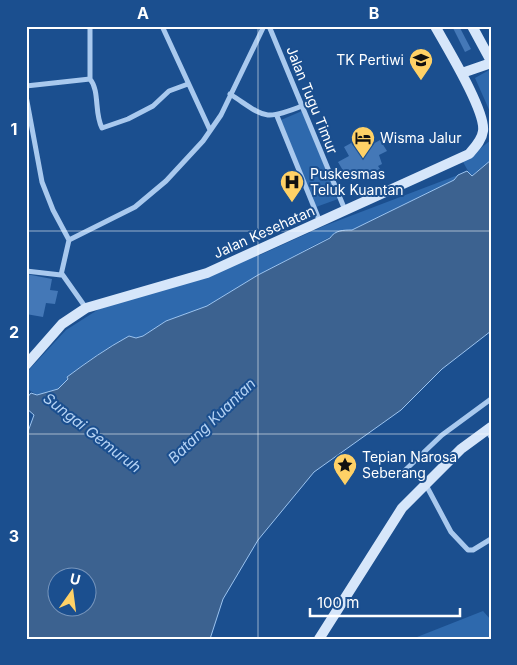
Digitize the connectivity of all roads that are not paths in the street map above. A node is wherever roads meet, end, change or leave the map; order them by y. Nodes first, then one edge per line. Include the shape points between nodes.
1 (90, 26) edge
2 (162, 26) edge
3 (264, 26) edge
4 (270, 26) edge
5 (434, 26) edge
6 (472, 26) edge
7 (491, 62) edge
8 (462, 73) junction
9 (90, 78) junction
10 (188, 84) junction
11 (26, 86) edge
12 (230, 94) junction
13 (26, 96) edge
14 (302, 106) junction
15 (277, 116) junction
16 (210, 130) junction
17 (345, 211) junction
18 (320, 222) junction
19 (69, 240) junction
20 (26, 271) edge
21 (62, 274) junction
22 (86, 308) junction
23 (26, 365) edge
24 (491, 399) edge
25 (489, 432) edge
26 (398, 477) dead end
27 (426, 484) junction
28 (491, 539) edge
29 (319, 639) edge

1 - 9 street
2 - 10 street
3 - 12 street
4 - 14 street, Jalan Tugu Timur
5 - 8 street, Jalan Kesehatan
6 - 7 street
7 - 8 street
8 - 17 street, Jalan Kesehatan via 483,122 479,142 468,154
9 - 10 street via 102,128 128,119 153,106 169,91
9 - 11 street
10 - 16 street
12 - 15 street via 258,112
12 - 16 street
13 - 19 street via 42,182
14 - 15 street
14 - 17 street, Jalan Tugu Timur
15 - 18 street
16 - 19 street via 166,181 135,207
17 - 18 street, Jalan Kesehatan
18 - 22 street, Jalan Kesehatan via 207,272
19 - 21 street
20 - 21 street
21 - 22 street
22 - 23 street, Jalan Kesehatan via 62,324
24 - 26 street via 442,435
25 - 27 street via 461,449
27 - 28 street via 452,532 468,550
27 - 29 street via 388,528

